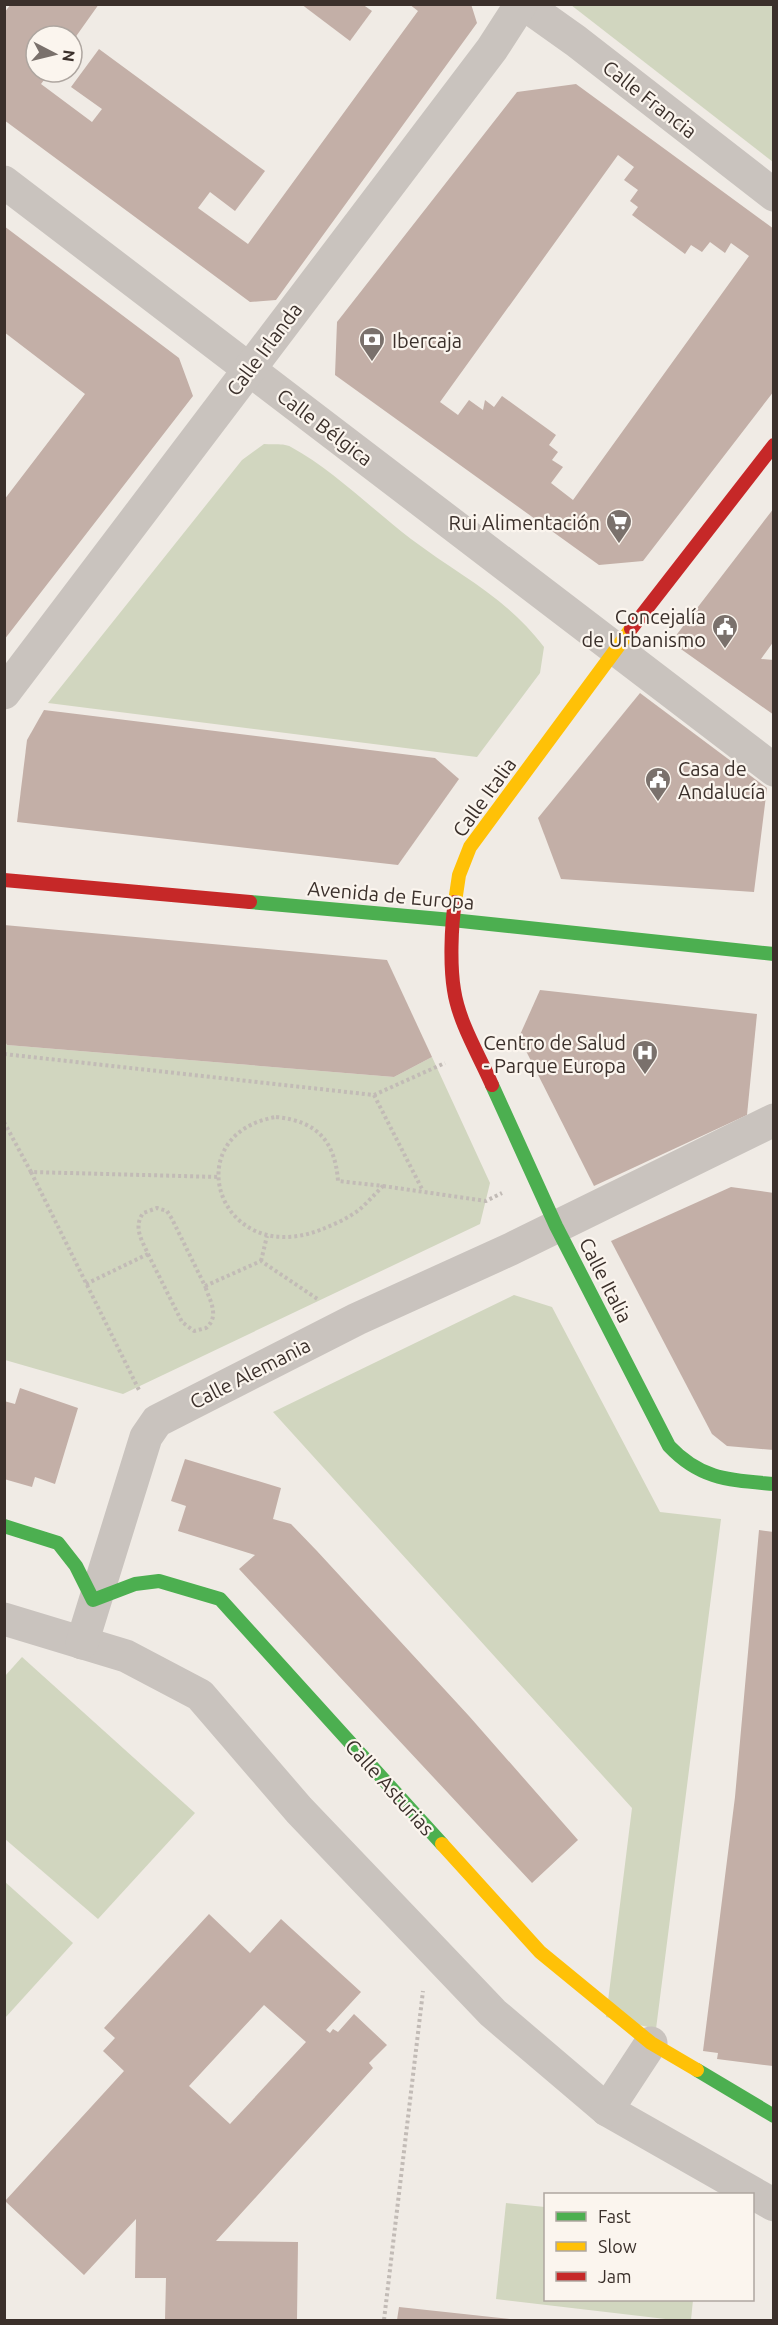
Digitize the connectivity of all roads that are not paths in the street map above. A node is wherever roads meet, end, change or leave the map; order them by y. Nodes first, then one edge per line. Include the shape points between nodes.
1 (523, 4) edge
2 (4, 182) edge
3 (774, 195) edge
4 (249, 369) junction
5 (774, 446) edge
6 (616, 649) junction
7 (4, 693) edge
8 (774, 770) edge
9 (4, 880) edge
10 (452, 920) junction
11 (774, 954) edge
12 (774, 1120) edge
13 (556, 1226) junction
14 (774, 1484) edge
15 (4, 1526) edge
16 (93, 1600) junction
17 (4, 1619) edge
18 (82, 1643) junction
19 (651, 2043) junction
20 (607, 2110) junction
21 (774, 2116) edge
22 (753, 2193) edge
23 (754, 2194) edge
24 (774, 2205) edge

1 - 3 street, Calle Francia
1 - 4 street, Calle Irlanda
2 - 4 street, Calle Bélgica
4 - 6 street, Calle Bélgica
4 - 7 street, Calle Irlanda
5 - 6 street, Calle Italia
6 - 8 street, Calle Bélgica
6 - 10 street, Calle Italia via 470,847 459,875
9 - 10 street, Avenida de Europa
10 - 11 street, Avenida de Europa
10 - 13 street, Calle Italia via 454,990 475,1047
12 - 13 street, Calle Alemania
13 - 14 street, Calle Italia via 669,1446 682,1462 718,1478
13 - 16 street, Calle Alemania via 357,1319 157,1421 146,1437
15 - 16 street via 58,1543 76,1566
16 - 18 street
16 - 19 street, Calle Asturias via 135,1584 159,1581 220,1599 540,1952
17 - 18 street
18 - 20 street via 126,1656 200,1695 299,1810 493,2013
19 - 20 street
19 - 21 street, Calle Asturias
20 - 22 street
23 - 24 street

